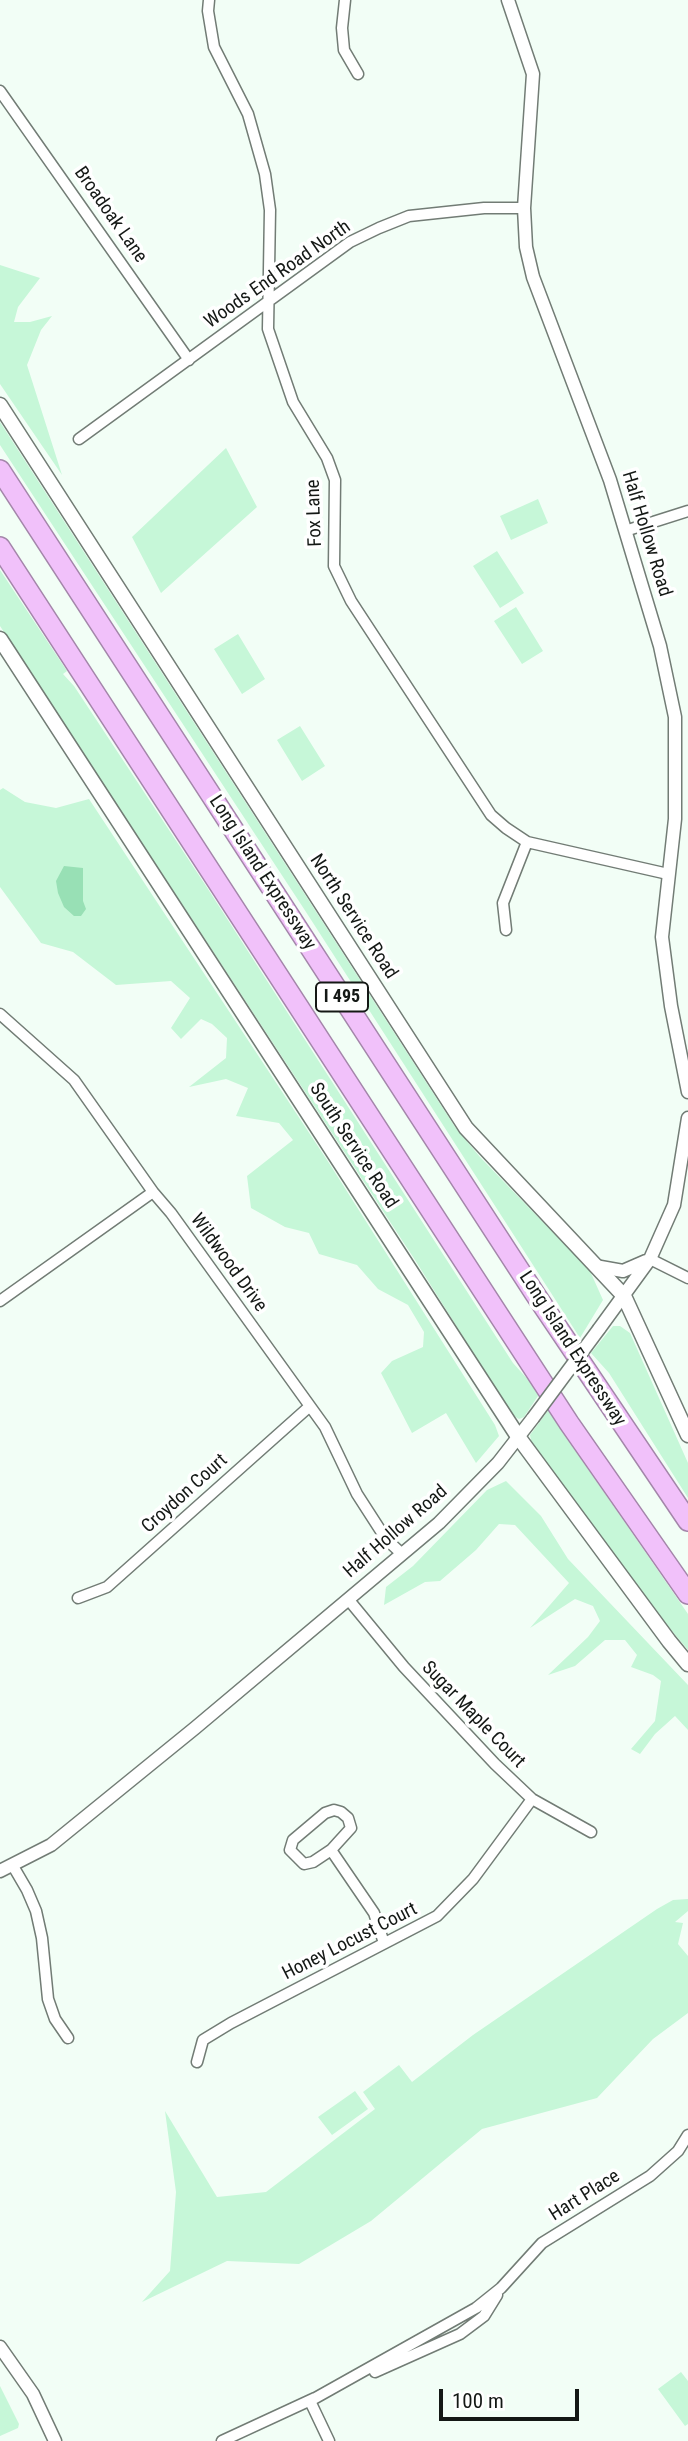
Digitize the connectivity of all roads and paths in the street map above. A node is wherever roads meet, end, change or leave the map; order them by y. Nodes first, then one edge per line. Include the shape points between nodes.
1 (209, 0) edge
2 (345, 0) edge
3 (508, 0) edge
4 (358, 74) dead end
5 (0, 91) edge
6 (524, 208) junction
7 (268, 302) junction
8 (189, 360) junction
9 (0, 405) edge
10 (79, 439) dead end
11 (0, 471) edge
12 (688, 511) edge
13 (625, 530) junction
14 (0, 547) edge
15 (0, 639) edge
16 (527, 842) junction
17 (668, 874) junction
18 (506, 930) dead end
19 (0, 1014) edge
20 (688, 1092) edge
21 (688, 1118) edge
22 (153, 1192) junction
23 (650, 1259) junction
24 (595, 1266) junction
25 (688, 1278) edge
26 (624, 1296) junction
27 (0, 1301) edge
28 (310, 1406) junction
29 (688, 1435) edge
30 (519, 1438) junction
31 (688, 1521) edge
32 (402, 1553) junction
33 (688, 1594) edge
34 (78, 1598) dead end
35 (348, 1599) junction
36 (688, 1664) edge
37 (531, 1799) junction
38 (591, 1832) dead end
39 (331, 1850) junction
40 (13, 1866) junction
41 (0, 1871) edge
42 (384, 1943) junction
43 (68, 2038) dead end
44 (197, 2062) dead end
45 (688, 2135) edge
46 (0, 2347) edge
47 (310, 2400) junction
48 (54, 2441) edge
49 (222, 2441) edge
50 (329, 2441) edge

1 - 7 street, Fox Lane via 214,47 248,114 265,174 270,210
2 - 4 street via 344,50
3 - 6 street, Half Hollow Road via 533,74
5 - 8 street, Broadoak Lane
6 - 7 street, Woods End Road North via 409,216 350,242
6 - 13 street, Half Hollow Road via 533,277
7 - 8 street, Woods End Road North
7 - 16 street, Fox Lane via 268,329 293,402 335,480 334,566 351,601 491,815
8 - 10 street, Woods End Road North
9 - 24 main road, North Service Road via 466,1128
11 - 31 highway, Long Island Expressway / I 495
12 - 13 street
13 - 17 street, Half Hollow Road via 660,646 675,717 675,819
14 - 33 highway, I 495 via 499,1317
15 - 30 main road, South Service Road
16 - 17 street, Fox Lane
16 - 18 street via 503,903
17 - 20 street, Half Hollow Road via 662,937
19 - 22 street, Wildwood Drive via 74,1080
21 - 23 street, Half Hollow Road via 674,1205
22 - 27 street
22 - 28 street, Wildwood Drive
23 - 24 street via 622,1271
23 - 25 street
23 - 26 street, Half Hollow Road
24 - 26 main road, North Service Road
26 - 29 main road, North Service Road
26 - 30 street, Half Hollow Road, bridge
28 - 32 street, Wildwood Drive via 326,1427 356,1494 386,1539
28 - 34 street, Croydon Court via 107,1587
30 - 32 street, Half Hollow Road via 439,1523
30 - 36 main road, South Service Road
32 - 35 street, Half Hollow Road
35 - 37 street, Sugar Maple Court via 411,1676
35 - 40 street, Half Hollow Road via 61,1837
37 - 38 street, Sugar Maple Court
37 - 42 street, Honey Locust Court via 453,1902 437,1916
39 - 39 street via 351,1828 348,1818 334,1810 325,1812 293,1840 290,1850 304,1864
39 - 42 street via 374,1913
40 - 41 street, Half Hollow Road
40 - 43 street via 36,1911 48,1999
42 - 44 street, Honey Locust Court via 203,2040
45 - 47 street, Hart Place via 678,2151 650,2176 542,2243 501,2288 460,2317
46 - 48 street via 33,2394
47 - 49 street, Hart Place
47 - 50 street

